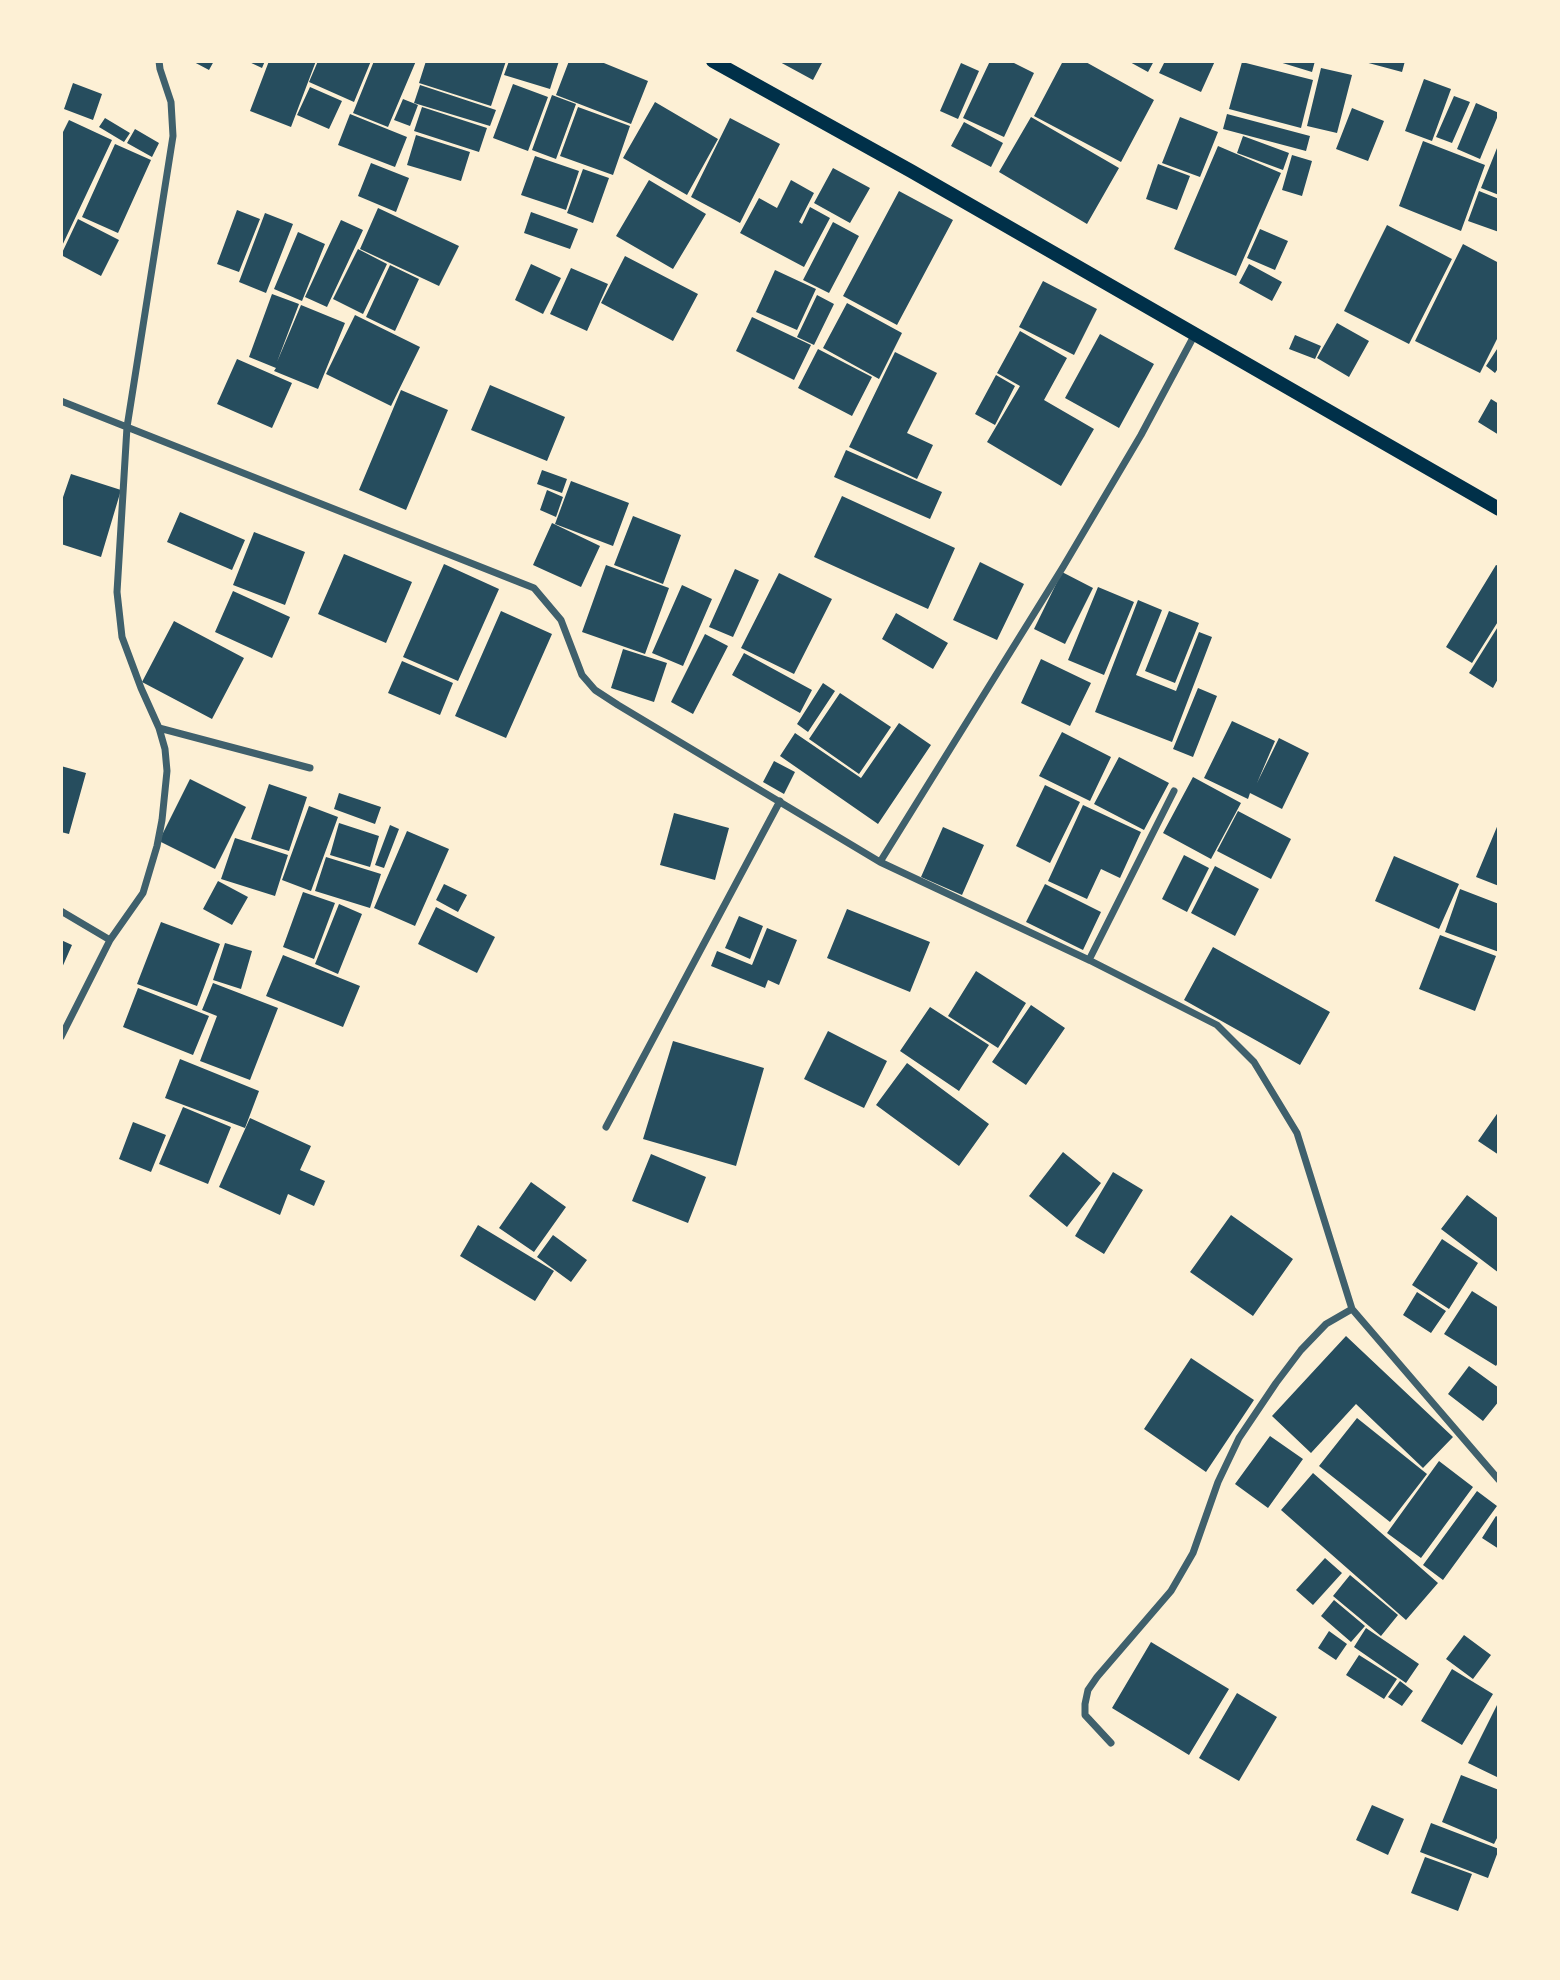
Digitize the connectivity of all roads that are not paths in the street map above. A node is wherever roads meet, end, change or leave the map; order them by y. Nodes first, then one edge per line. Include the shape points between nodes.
1 (159, 61) edge
2 (713, 61) edge
3 (1195, 334) junction
4 (61, 401) edge
5 (127, 427) junction
6 (1499, 509) edge
7 (159, 728) junction
8 (310, 768) dead end
9 (1174, 791) dead end
10 (780, 801) junction
11 (880, 862) junction
12 (61, 911) edge
13 (110, 940) junction
14 (1089, 960) junction
15 (61, 1037) edge
16 (607, 1127) dead end
17 (1352, 1309) junction
18 (1499, 1480) edge
19 (1111, 1742) dead end

1 - 5 street via 171,102 173,136
2 - 3 main road
3 - 6 main road
3 - 11 street via 1077,543
4 - 5 street
5 - 7 street via 117,592 122,637
5 - 10 street via 534,588 561,620 582,675 595,690
7 - 8 street
7 - 13 street via 167,771 157,846 142,892
9 - 14 street
10 - 11 street
10 - 16 street
11 - 14 street
12 - 13 street
13 - 15 street
14 - 17 street via 1217,1025 1254,1062 1297,1133
17 - 18 street
17 - 19 street via 1326,1324 1276,1383 1239,1438 1193,1553 1171,1591 1088,1690 1085,1715

